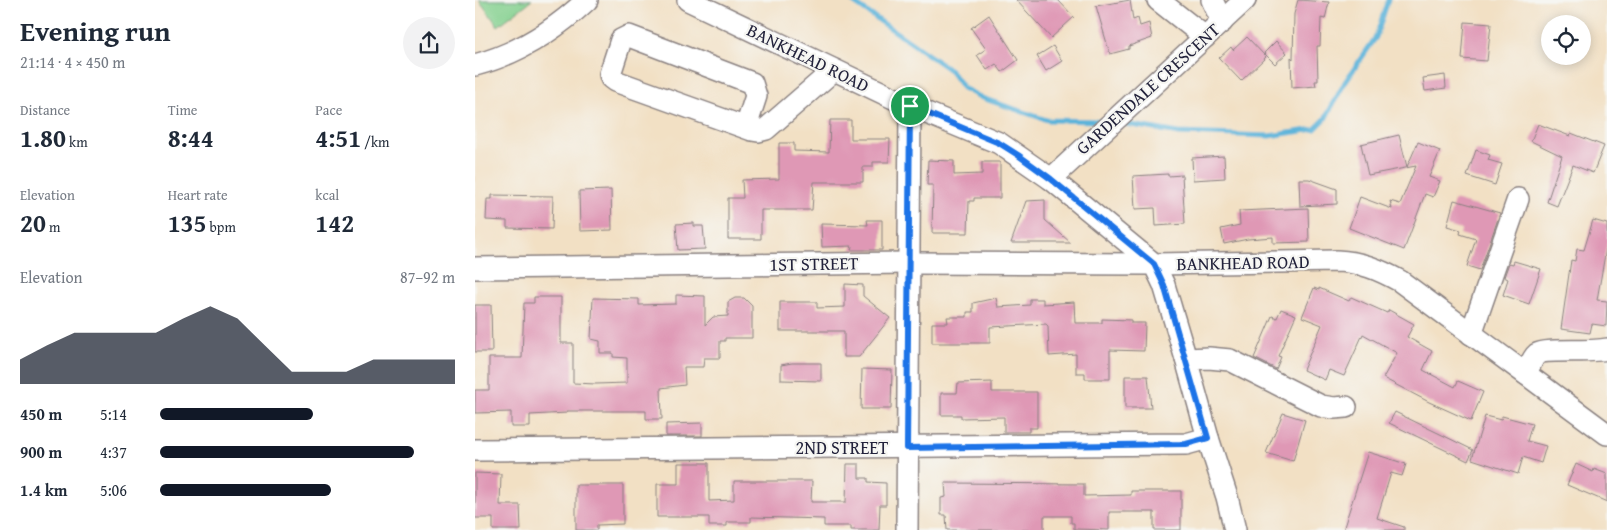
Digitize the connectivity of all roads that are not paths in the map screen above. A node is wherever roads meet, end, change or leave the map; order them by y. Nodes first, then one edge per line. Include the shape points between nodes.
1 (587, 0) edge
2 (688, 0) edge
3 (1158, 0) edge
4 (1212, 0) edge
5 (1245, 0) edge
6 (1222, 22) junction
7 (1205, 37) junction
8 (475, 65) edge
9 (834, 70) junction
10 (910, 106) junction
11 (746, 128) junction
12 (1051, 179) junction
13 (1518, 199) dead end
14 (909, 263) junction
15 (1154, 264) junction
16 (475, 268) edge
17 (1471, 334) junction
18 (1607, 349) edge
19 (1186, 359) junction
20 (1526, 374) junction
21 (1346, 407) dead end
22 (1607, 434) edge
23 (1208, 438) junction
24 (907, 448) junction
25 (475, 450) edge
26 (907, 530) edge
27 (1235, 530) edge

1 - 8 street via 569,17 534,40
2 - 9 street, BANKHEAD ROAD
3 - 7 street
4 - 6 street
5 - 6 street, GARDENDALE CRESCENT
6 - 7 street, GARDENDALE CRESCENT
7 - 12 street, GARDENDALE CRESCENT
9 - 10 street, BANKHEAD ROAD
9 - 11 street via 766,129
10 - 12 street, BANKHEAD ROAD via 999,143
10 - 14 street
11 - 11 street via 611,78 621,40 629,36 752,83 756,96
12 - 15 street, BANKHEAD ROAD
13 - 17 street
14 - 15 street, 1ST STREET
14 - 16 street, 1ST STREET
14 - 24 street
15 - 17 street, BANKHEAD ROAD via 1356,262 1400,281
15 - 19 street via 1164,285
17 - 20 street, BANKHEAD ROAD
18 - 20 street via 1542,352 1535,357
19 - 21 street via 1230,360 1321,406
19 - 23 street
20 - 22 street, BANKHEAD ROAD
23 - 24 street, 2ND STREET via 1186,444
23 - 27 street
24 - 25 street, 2ND STREET
24 - 26 street

